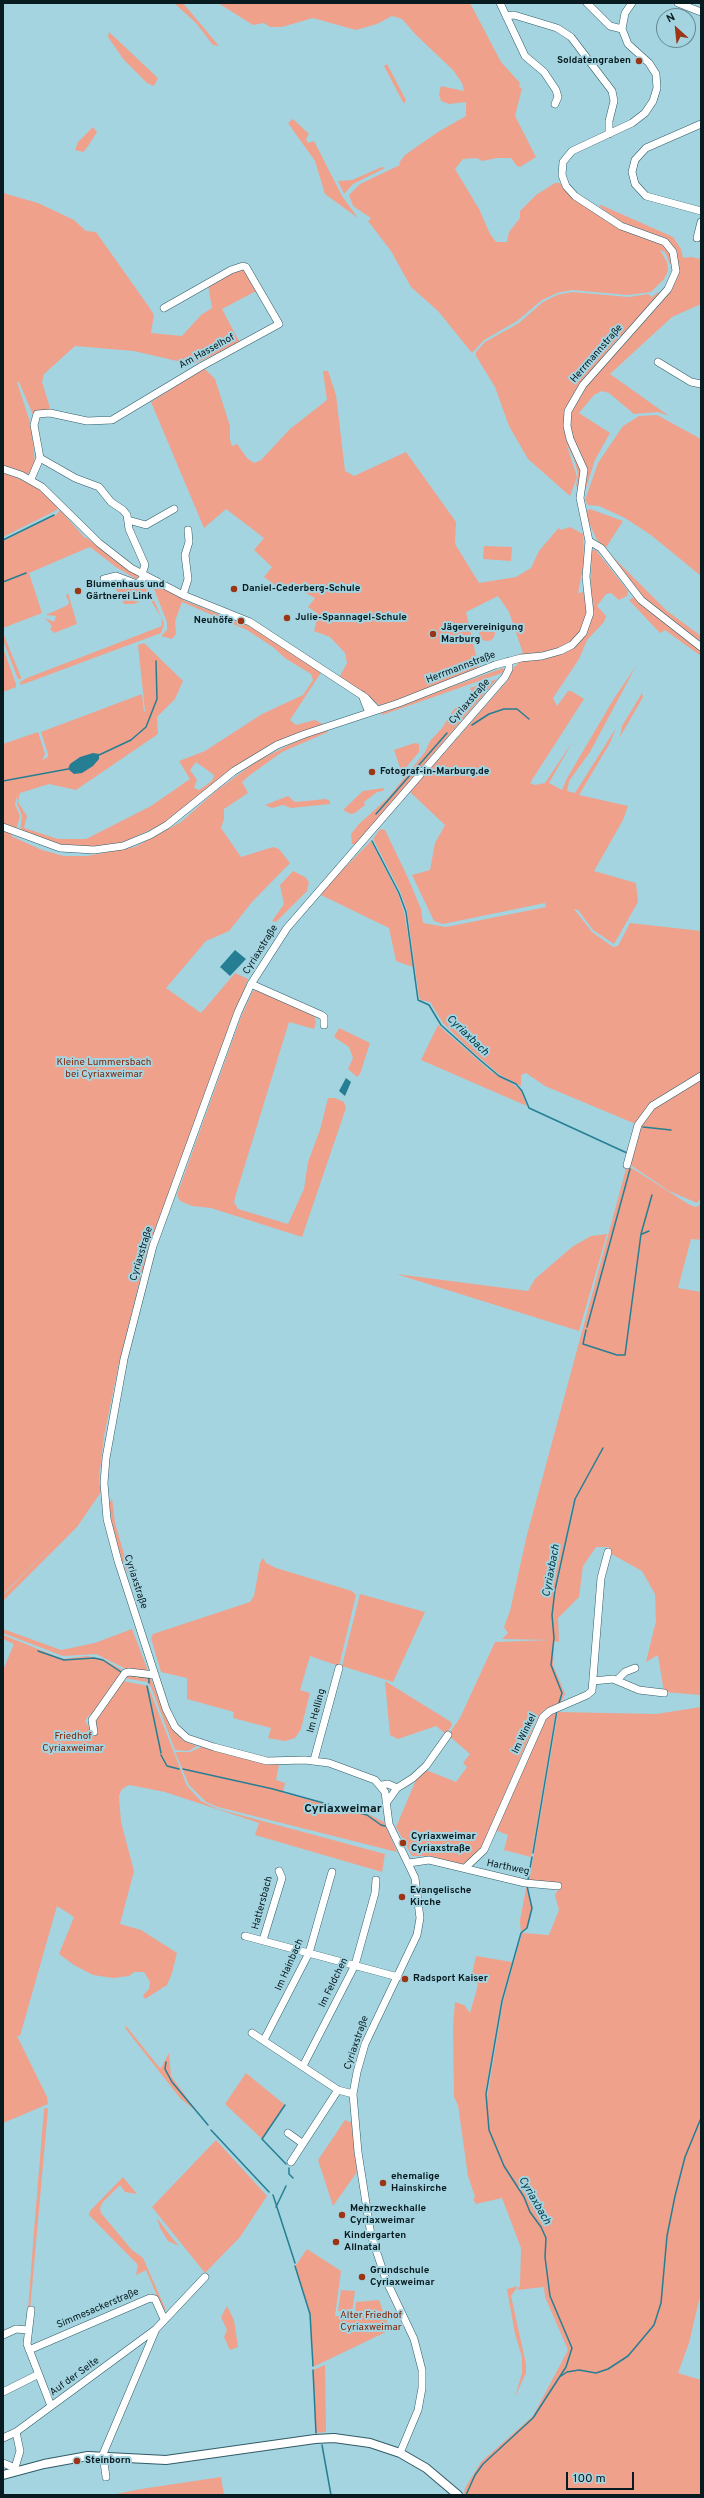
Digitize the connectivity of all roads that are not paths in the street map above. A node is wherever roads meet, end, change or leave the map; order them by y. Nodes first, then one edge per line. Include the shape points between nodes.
1 (500, 3) edge
2 (587, 3) edge
3 (632, 3) edge
4 (678, 3) edge
5 (701, 12) edge
6 (506, 16) junction
7 (622, 29) junction
8 (556, 104) dead end
9 (701, 124) edge
10 (609, 134) junction
11 (701, 211) edge
12 (701, 222) edge
13 (697, 238) dead end
14 (164, 308) dead end
15 (658, 362) dead end
16 (701, 384) edge
17 (40, 458) junction
18 (3, 469) edge
19 (31, 479) junction
20 (174, 509) dead end
21 (128, 520) junction
22 (188, 530) dead end
23 (589, 540) junction
24 (143, 575) junction
25 (104, 579) dead end
26 (183, 595) junction
27 (701, 647) edge
28 (509, 661) junction
29 (362, 695) junction
30 (377, 710) junction
31 (369, 713) junction
32 (3, 827) edge
33 (251, 984) junction
34 (324, 1025) dead end
35 (701, 1076) edge
36 (627, 1164) dead end
37 (608, 1552) dead end
38 (339, 1668) dead end
39 (635, 1668) dead end
40 (155, 1675) junction
41 (617, 1680) junction
42 (593, 1681) junction
43 (664, 1693) dead end
44 (94, 1732) dead end
45 (448, 1736) dead end
46 (314, 1760) junction
47 (382, 1786) junction
48 (397, 1788) junction
49 (387, 1802) junction
50 (409, 1863) junction
51 (466, 1867) junction
52 (279, 1871) dead end
53 (332, 1872) dead end
54 (376, 1880) dead end
55 (558, 1886) dead end
56 (245, 1936) dead end
57 (263, 1940) junction
58 (308, 1953) junction
59 (355, 1965) junction
60 (398, 1977) junction
61 (252, 2033) dead end
62 (264, 2040) junction
63 (303, 2066) junction
64 (338, 2090) junction
65 (353, 2094) junction
66 (288, 2133) dead end
67 (302, 2143) junction
68 (291, 2162) dead end
69 (205, 2277) dead end
70 (31, 2310) dead end
71 (164, 2319) junction
72 (156, 2329) junction
73 (28, 2330) junction
74 (3, 2335) edge
75 (29, 2350) junction
76 (37, 2374) junction
77 (3, 2392) edge
78 (51, 2406) junction
79 (16, 2432) junction
80 (3, 2438) edge
81 (400, 2453) junction
82 (103, 2457) junction
83 (3, 2463) edge
84 (14, 2470) junction
85 (3, 2475) edge
86 (106, 2477) dead end
87 (458, 2495) edge

1 - 6 street
2 - 7 street via 610,26
3 - 7 street via 624,15
4 - 5 street
6 - 8 street via 525,56 544,72 556,90
6 - 10 street via 514,15 557,28 571,37 612,91 614,100
7 - 10 street, Herrmannstraße via 629,46 653,69 657,88 651,105 642,116
9 - 11 street via 646,148 635,160 632,172 635,184 646,196
10 - 23 street, Herrmannstraße via 570,152 561,168 564,183 575,196 620,226 665,242 673,252 676,271 668,289 615,346 583,385 570,406 567,426 584,470 580,498
12 - 13 street
14 - 17 street, Am Hasselhof via 225,273 243,266 246,267 279,324 112,420 87,421 50,413 37,414 34,425
15 - 16 street via 691,382
17 - 19 street
17 - 21 street via 75,478 99,487 111,502 124,510
18 - 19 street
19 - 24 street via 99,543
20 - 21 street via 146,526
21 - 24 street via 129,529 145,565
22 - 26 street via 189,542 185,555 188,579
23 - 27 street via 601,548 641,600
23 - 28 street, Herrmannstraße via 586,577 590,613 583,633 572,645 560,651
24 - 25 street via 137,584 116,576
24 - 26 street
26 - 29 street via 250,622
28 - 30 street, Herrmannstraße
28 - 33 street, Cyriaxstraße via 505,677 287,928
29 - 30 street
29 - 31 street
30 - 31 street, Herrmannstraße
31 - 32 street, Herrmannstraße via 277,745 234,771 167,825 124,846 94,850 60,848
33 - 34 street via 321,1015 324,1017
33 - 40 street, Cyriaxstraße via 238,1012 153,1246 127,1345 106,1458 104,1493 110,1530
35 - 36 street via 652,1106 638,1125
37 - 42 street, Im Winkel via 601,1578
38 - 46 street, Im Helling
39 - 41 street via 625,1672
40 - 44 street via 125,1673 92,1720
40 - 46 street, Cyriaxstraße via 169,1716 175,1727 187,1738 258,1759 280,1762
41 - 42 street
41 - 43 street via 639,1690
42 - 51 street, Im Winkel via 590,1693 550,1711 543,1717 484,1850
45 - 48 street via 426,1766
46 - 47 street, Cyriaxstraße via 367,1776
47 - 48 street, Cyriaxstraße via 388,1784
47 - 49 street, Cyriaxstraße
48 - 49 street
49 - 50 street, Cyriaxstraße via 389,1824
50 - 51 street, Harthweg via 429,1860
50 - 60 street, Cyriaxstraße via 417,1887 420,1918 415,1939
51 - 55 street, Harthweg via 525,1883
52 - 57 street, Hattersbach via 282,1878
53 - 58 street, Im Hainbach
54 - 59 street, Im Feldchen via 375,1893
56 - 57 street, Hattersbach
57 - 58 street, Hattersbach
58 - 59 street, Hattersbach
58 - 62 street, Im Hainbach
59 - 60 street, Hattersbach
59 - 63 street, Im Feldchen
60 - 65 street, Cyriaxstraße via 366,2044 356,2072
61 - 62 street
62 - 63 street
63 - 64 street
64 - 65 street
64 - 67 street
65 - 81 street, Cyriaxstraße via 358,2152 371,2235 386,2280 408,2322 420,2360 422,2388 416,2416
66 - 67 street
67 - 68 street
69 - 71 street
70 - 73 street
71 - 72 street
71 - 75 street, Simmesackerstraße via 155,2299 150,2298
72 - 78 street, Auf der Seite
72 - 82 street
73 - 74 street via 16,2329
73 - 75 street
75 - 76 street
76 - 77 street
76 - 78 street
78 - 79 street, Auf der Seite
79 - 80 street, Auf der Seite
79 - 84 street via 20,2451
81 - 82 main road via 370,2443 327,2438 160,2460
81 - 87 main road via 426,2468
82 - 84 main road via 69,2458
82 - 86 street
83 - 84 street
84 - 85 main road

